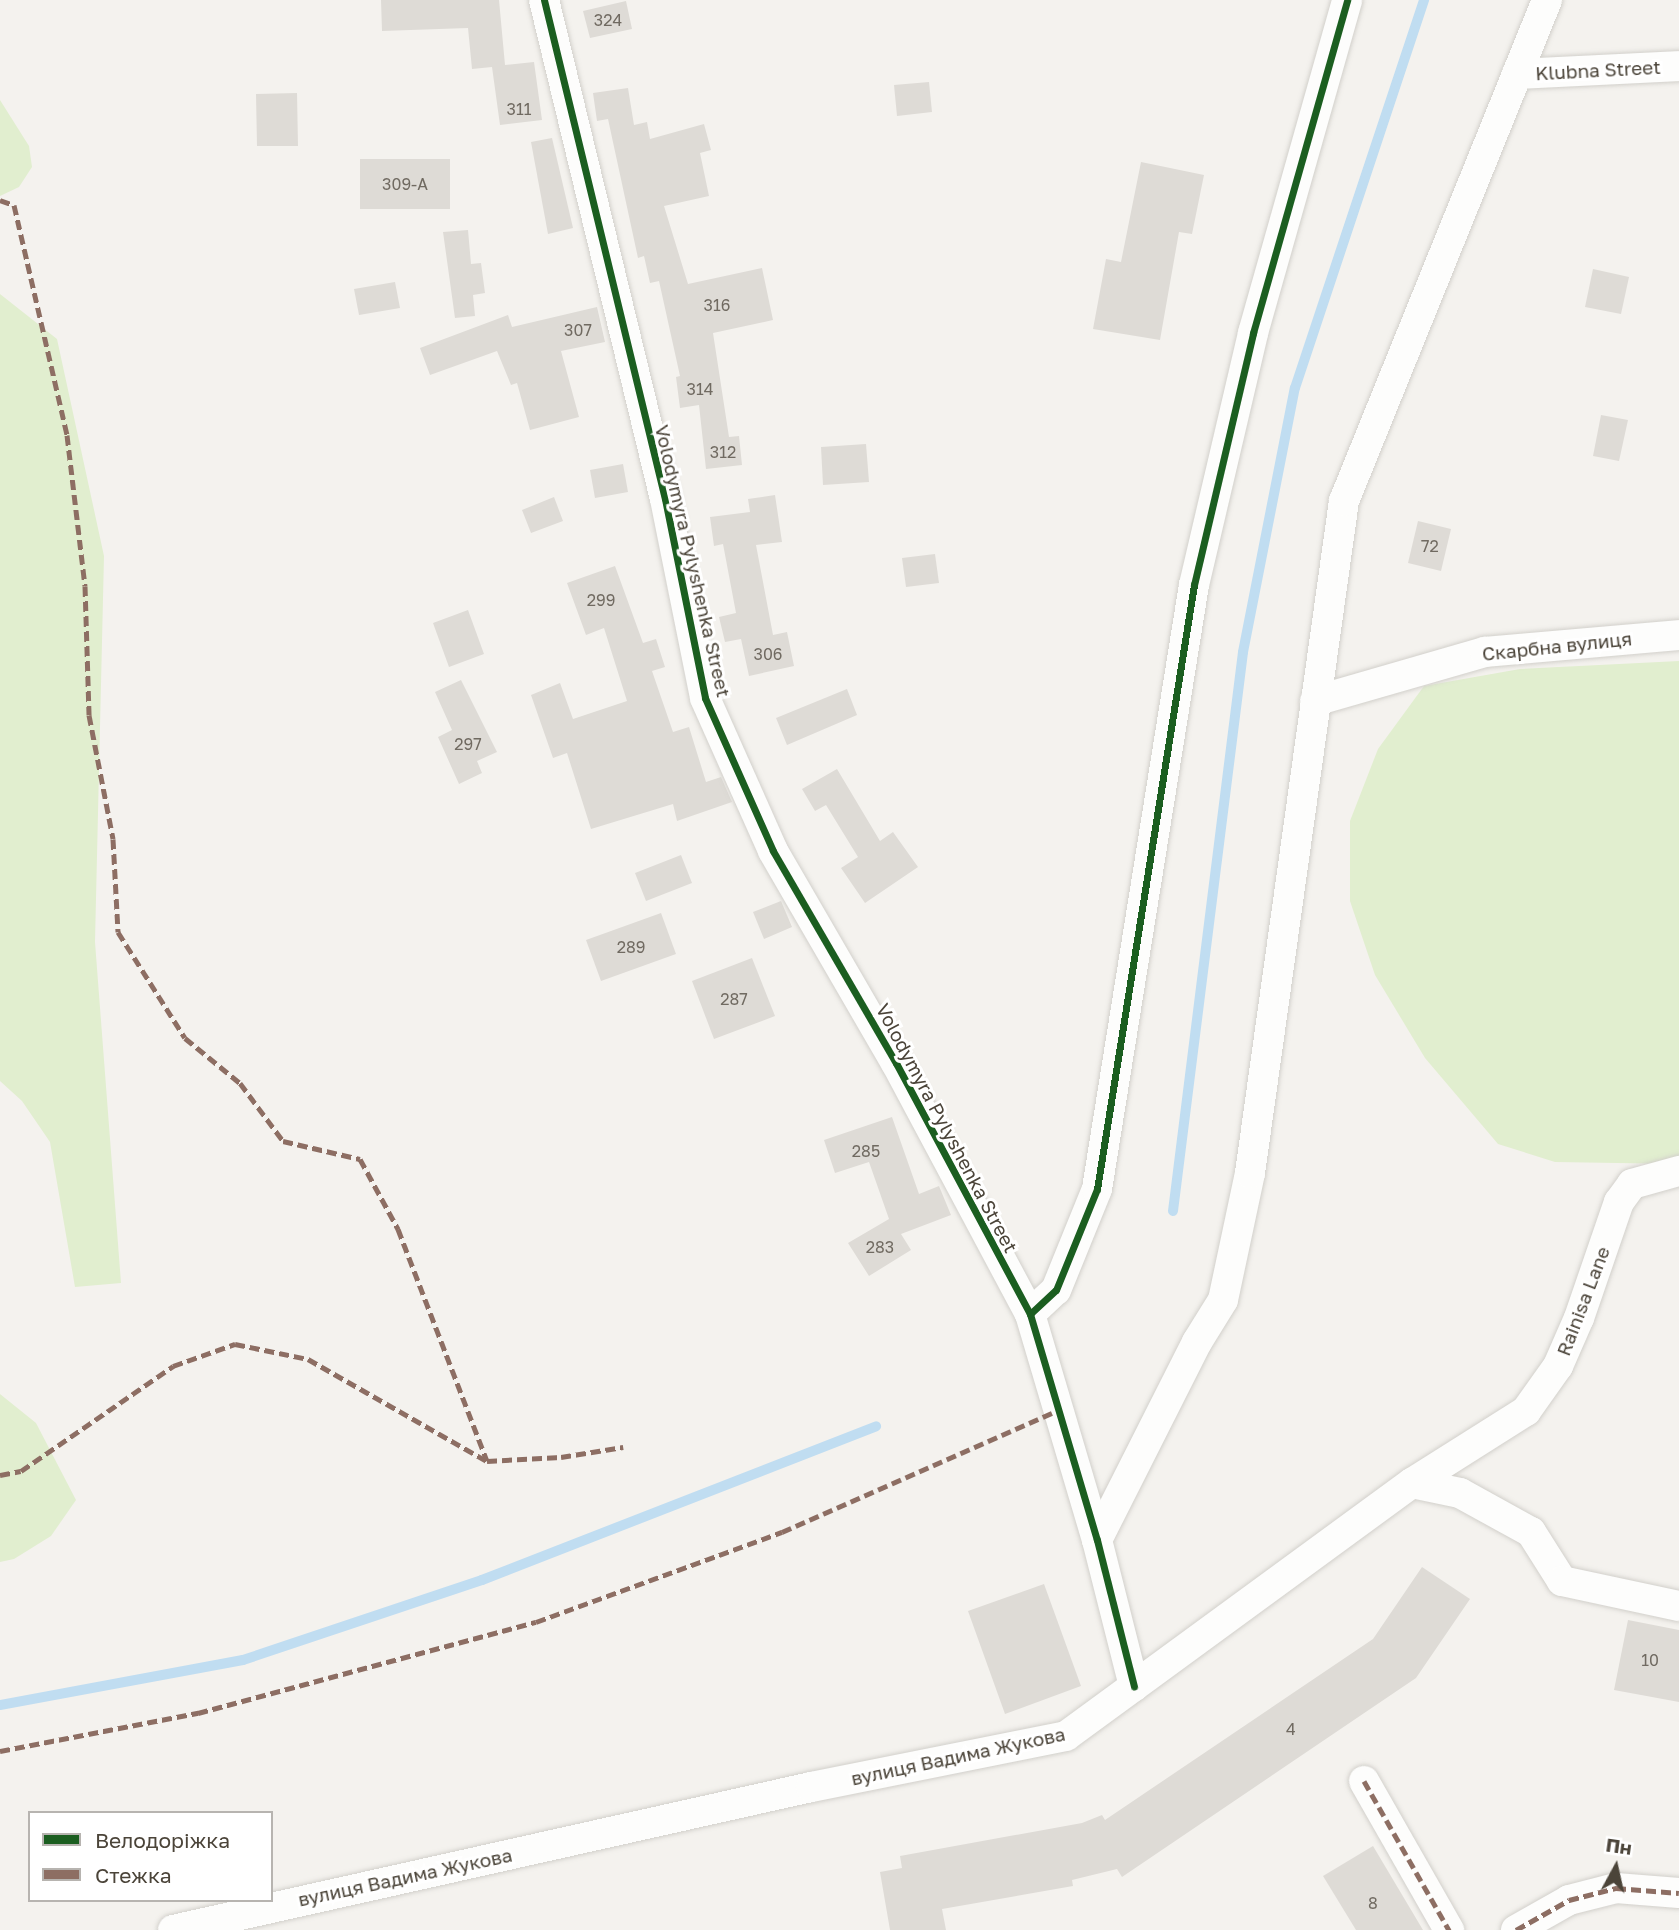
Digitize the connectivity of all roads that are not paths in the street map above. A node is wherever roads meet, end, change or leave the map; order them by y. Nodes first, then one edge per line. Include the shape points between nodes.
1 (544, 0) edge
2 (1347, 0) edge
3 (1547, 0) edge
4 (1679, 66) edge
5 (1517, 74) junction
6 (1679, 635) edge
7 (1315, 701) junction
8 (1679, 1171) edge
9 (1030, 1314) junction
10 (1412, 1483) junction
11 (1097, 1540) junction
12 (1679, 1606) edge
13 (1134, 1686) junction
14 (1364, 1781) dead end
15 (1679, 1893) edge
16 (173, 1930) edge
17 (1449, 1930) edge
18 (1516, 1930) edge

1 - 9 street, Volodymyra Pylyshenka Street via 665,499 705,698 773,851 896,1063
2 - 9 street via 1253,333 1194,585 1097,1189 1056,1290
3 - 5 street
4 - 5 street, Klubna Street
5 - 7 street via 1344,501
6 - 7 street, Скарбна вулиця via 1485,652
7 - 11 street via 1250,1172 1223,1300
8 - 10 street, Rainisa Lane via 1632,1184 1619,1202 1558,1366 1526,1411
9 - 11 street, Volodymyra Pylyshenka Street
10 - 12 street via 1460,1493 1531,1532 1562,1581
10 - 13 street, вулиця Вадима Жукова
11 - 13 street, Volodymyra Pylyshenka Street
13 - 16 street, вулиця Вадима Жукова via 1066,1737 811,1787
14 - 17 street
15 - 18 street via 1616,1888 1569,1900

